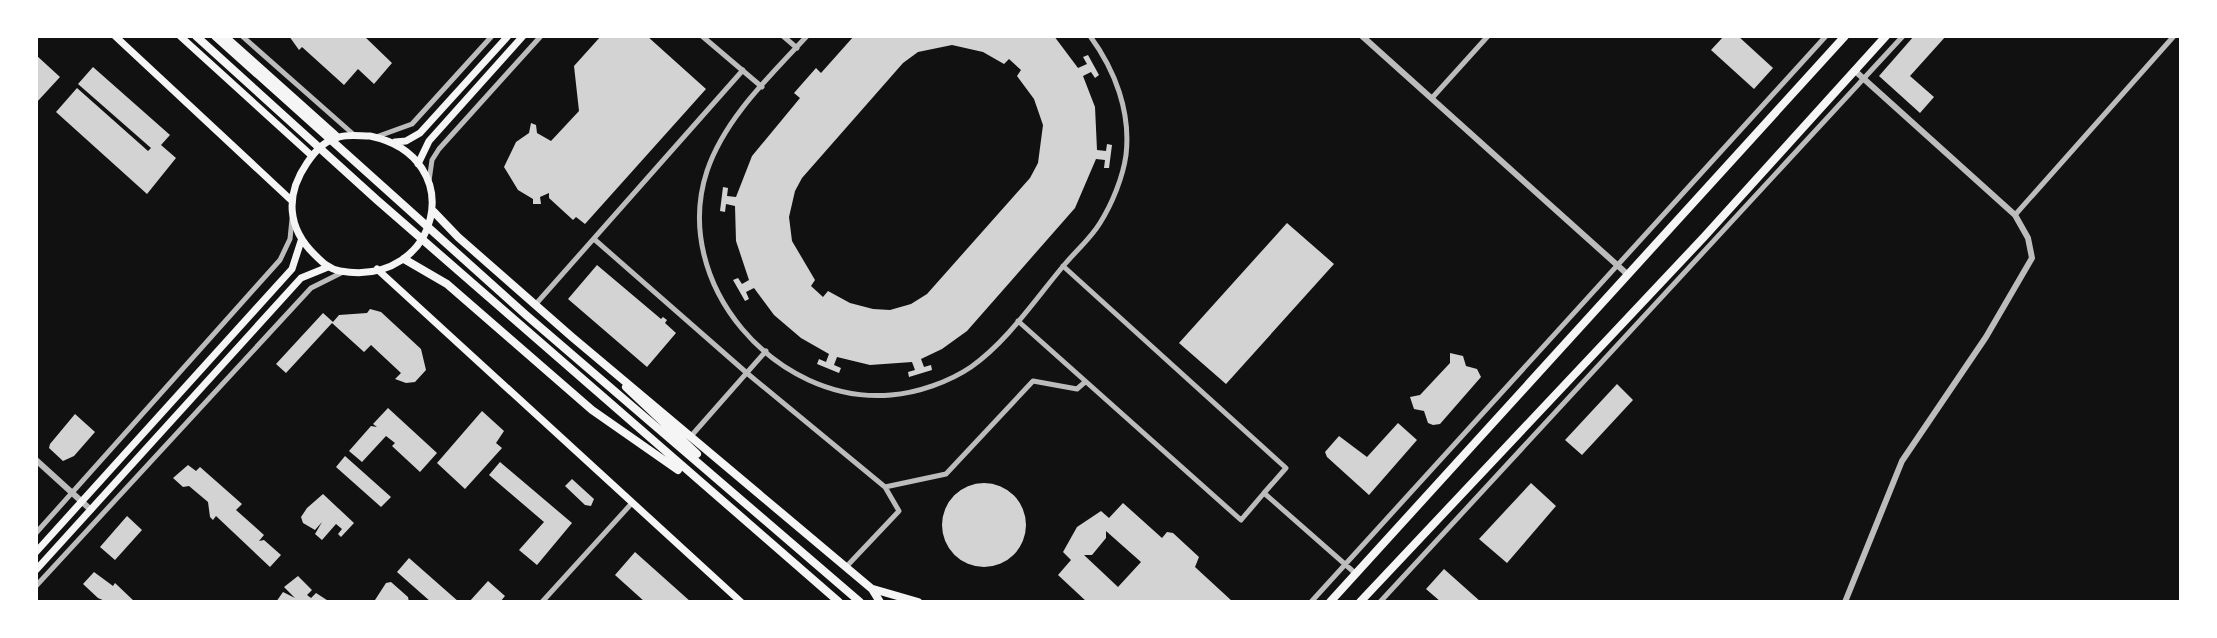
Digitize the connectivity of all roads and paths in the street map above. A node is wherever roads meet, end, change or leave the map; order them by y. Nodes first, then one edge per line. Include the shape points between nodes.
1 (115, 36) edge
2 (180, 36) edge
3 (196, 36) edge
4 (215, 36) edge
5 (225, 36) edge
6 (242, 36) edge
7 (492, 36) edge
8 (508, 36) edge
9 (523, 36) edge
10 (541, 36) edge
11 (702, 36) edge
12 (783, 36) edge
13 (807, 36) edge
14 (1090, 36) edge
15 (1362, 36) edge
16 (1488, 36) edge
17 (1826, 36) edge
18 (1845, 36) edge
19 (1886, 36) edge
20 (1903, 36) edge
21 (2174, 36) edge
22 (797, 48) junction
23 (743, 70) junction
24 (1854, 70) junction
25 (1864, 79) junction
26 (762, 87) junction
27 (1432, 98) junction
28 (354, 135) junction
29 (338, 137) junction
30 (376, 137) junction
31 (395, 142) junction
32 (312, 156) junction
33 (418, 164) junction
34 (430, 190) junction
35 (291, 200) junction
36 (434, 212) junction
37 (292, 214) junction
38 (2015, 215) junction
39 (594, 239) junction
40 (301, 241) junction
41 (404, 259) junction
42 (1616, 265) junction
43 (1063, 266) junction
44 (328, 267) junction
45 (377, 269) junction
46 (352, 271) junction
47 (1626, 273) junction
48 (535, 305) junction
49 (1017, 320) junction
50 (572, 337) junction
51 (766, 351) junction
52 (748, 374) junction
53 (1085, 382) junction
54 (692, 435) junction
55 (36, 460) edge
56 (885, 487) junction
57 (72, 492) junction
58 (1264, 493) junction
59 (713, 494) junction
60 (82, 502) junction
61 (632, 503) junction
62 (91, 510) junction
63 (757, 510) junction
64 (36, 533) edge
65 (36, 552) edge
66 (1345, 564) junction
67 (846, 567) junction
68 (36, 570) edge
69 (1355, 573) junction
70 (819, 584) junction
71 (36, 586) edge
72 (872, 589) junction
73 (542, 602) edge
74 (741, 602) edge
75 (829, 602) edge
76 (839, 602) edge
77 (860, 602) edge
78 (880, 602) edge
79 (887, 602) edge
80 (918, 602) edge
81 (1311, 602) edge
82 (1330, 602) edge
83 (1360, 602) edge
84 (1380, 602) edge
85 (1845, 602) edge

1 - 35 main road
2 - 32 main road
3 - 59 main road
4 - 63 main road via 633,408
5 - 29 main road
6 - 28 street
7 - 30 street via 412,124
8 - 31 main road via 420,133
9 - 33 main road via 429,141
10 - 34 street via 439,149 429,170
11 - 23 street
12 - 22 street
13 - 22 street
14 - 43 street via 1116,79 1126,155 1100,224
15 - 27 street
16 - 27 street
17 - 42 street
18 - 47 main road
19 - 24 main road
20 - 25 street
21 - 38 street
22 - 26 street
23 - 26 street
23 - 39 street
24 - 25 street
24 - 83 main road
25 - 38 street
25 - 84 street
26 - 51 street via 717,144 699,205 705,270 727,313
27 - 42 street
28 - 29 main road
28 - 30 main road
29 - 32 main road
30 - 31 main road
31 - 33 main road
32 - 35 main road
33 - 34 main road
34 - 36 main road
35 - 37 main road
36 - 41 main road via 427,234
36 - 48 main road
37 - 40 main road
37 - 57 street via 290,239 280,260
38 - 85 street via 2032,258 1902,461
39 - 48 street
39 - 52 street
40 - 44 main road
40 - 60 main road via 292,269
41 - 45 main road
41 - 59 main road via 447,284 592,410
42 - 47 street
42 - 66 street
43 - 49 street
43 - 58 street via 1286,468
44 - 46 main road
44 - 62 main road via 301,278
45 - 46 main road
45 - 61 main road
46 - 71 street via 311,288
47 - 69 main road
48 - 50 main road
49 - 51 street via 970,367 940,382 891,395 831,390
49 - 53 street
50 - 54 main road
50 - 63 main road
51 - 52 street
52 - 54 street
52 - 56 street
53 - 56 street via 1077,389 1033,381 946,474
53 - 58 street via 1241,520
54 - 67 main road
55 - 57 street
56 - 67 street via 899,511
57 - 60 street
57 - 64 street
58 - 66 street
59 - 70 main road
60 - 62 street
60 - 65 main road
61 - 73 street
61 - 74 main road
62 - 68 main road
63 - 77 main road
66 - 69 street
66 - 81 street
67 - 72 main road
69 - 82 main road
70 - 75 main road
70 - 76 main road
72 - 78 main road
72 - 79 main road
72 - 80 main road

